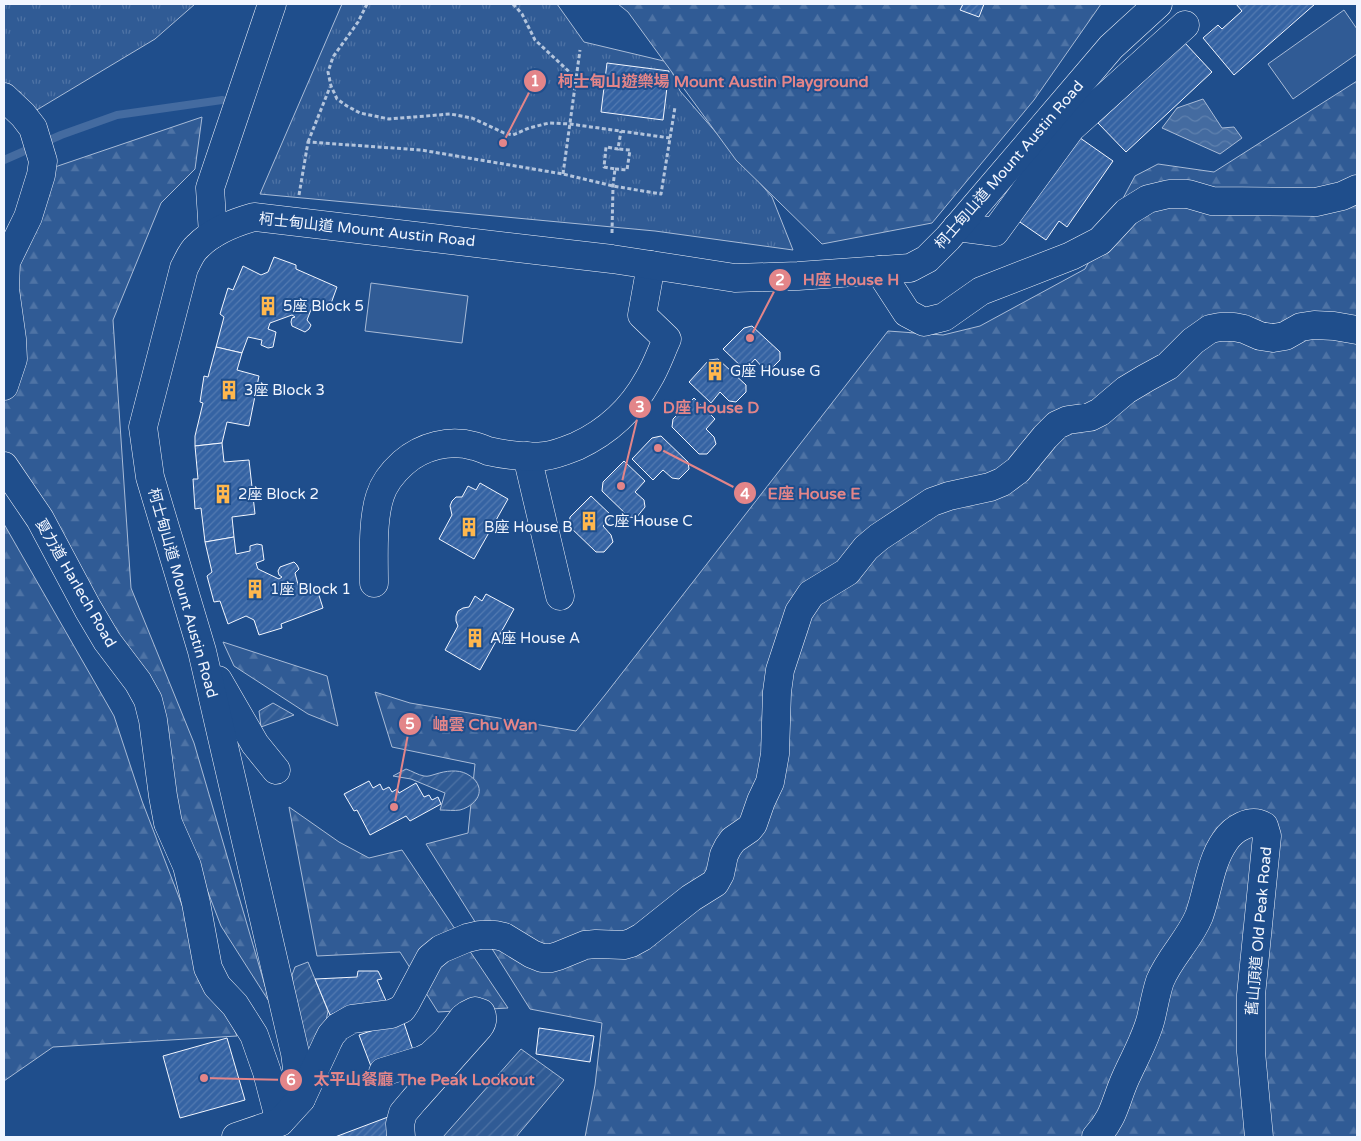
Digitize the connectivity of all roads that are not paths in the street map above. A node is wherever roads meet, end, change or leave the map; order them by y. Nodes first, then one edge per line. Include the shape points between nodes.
1 (272, 4) edge
2 (1158, 4) edge
3 (1185, 25) dead end
4 (13, 106) edge
5 (1357, 189) edge
6 (957, 226) junction
7 (212, 234) junction
8 (651, 265) junction
9 (879, 270) junction
10 (1357, 330) edge
11 (4, 386) edge
12 (527, 456) junction
13 (4, 466) edge
14 (374, 583) dead end
15 (560, 596) dead end
16 (202, 651) junction
17 (276, 770) dead end
18 (383, 1072) dead end
19 (301, 1099) junction
20 (280, 1122) junction
21 (239, 1137) edge
22 (401, 1137) edge
23 (1096, 1137) edge
24 (1259, 1137) edge

1 - 7 street via 210,188
2 - 6 street, 柯士甸山道 Mount Austin Road via 1111,47
3 - 6 street via 1071,128 995,232
4 - 11 street via 33,128 44,161 28,217 6,262 5,289 12,359
5 - 9 street via 1316,202 1212,201 1188,194 1148,199 1127,212 1100,241 982,291 944,318 924,322 907,313
6 - 9 street, 柯士甸山道 Mount Austin Road via 927,259 910,268
7 - 8 street, 柯士甸山道 Mount Austin Road via 254,216
7 - 16 street, 柯士甸山道 Mount Austin Road via 196,248 184,268 143,427 150,477
8 - 9 street, 柯士甸山道 Mount Austin Road via 735,278
8 - 12 street via 642,315 667,339 641,392 623,414 587,441 546,456
10 - 19 street via 1309,326 1282,337 1266,338 1234,327 1210,330 1193,341 1168,366 1126,390 1100,412 1057,425 1018,470 1002,482 932,502 878,536 847,572 811,594 799,612 779,678 775,754 770,782 753,824 728,847 715,882 642,937 624,945 596,944 542,958 504,938 488,934 467,938 441,949 428,961 402,1009 391,1014 352,1019 334,1030
12 - 14 street via 456,444 439,445 409,457 387,481 380,495 376,511
12 - 15 street
13 - 20 street, 夏力道 Harlech Road via 40,519 107,641 148,700 168,823 187,866 208,968 217,986 235,1005 254,1035
16 - 17 street via 255,744
16 - 19 street, 柯士甸山道 Mount Austin Road via 295,1053
18 - 22 street via 427,1058 446,1041 466,1015 474,1010 480,1013 482,1023 479,1027 403,1114
19 - 20 street
20 - 21 street
23 - 24 street, 舊山頂道 Old Peak Road via 1111,1116 1142,1044 1164,974 1194,928 1222,846 1234,831 1255,823 1264,826 1267,836 1251,995 1251,1052

